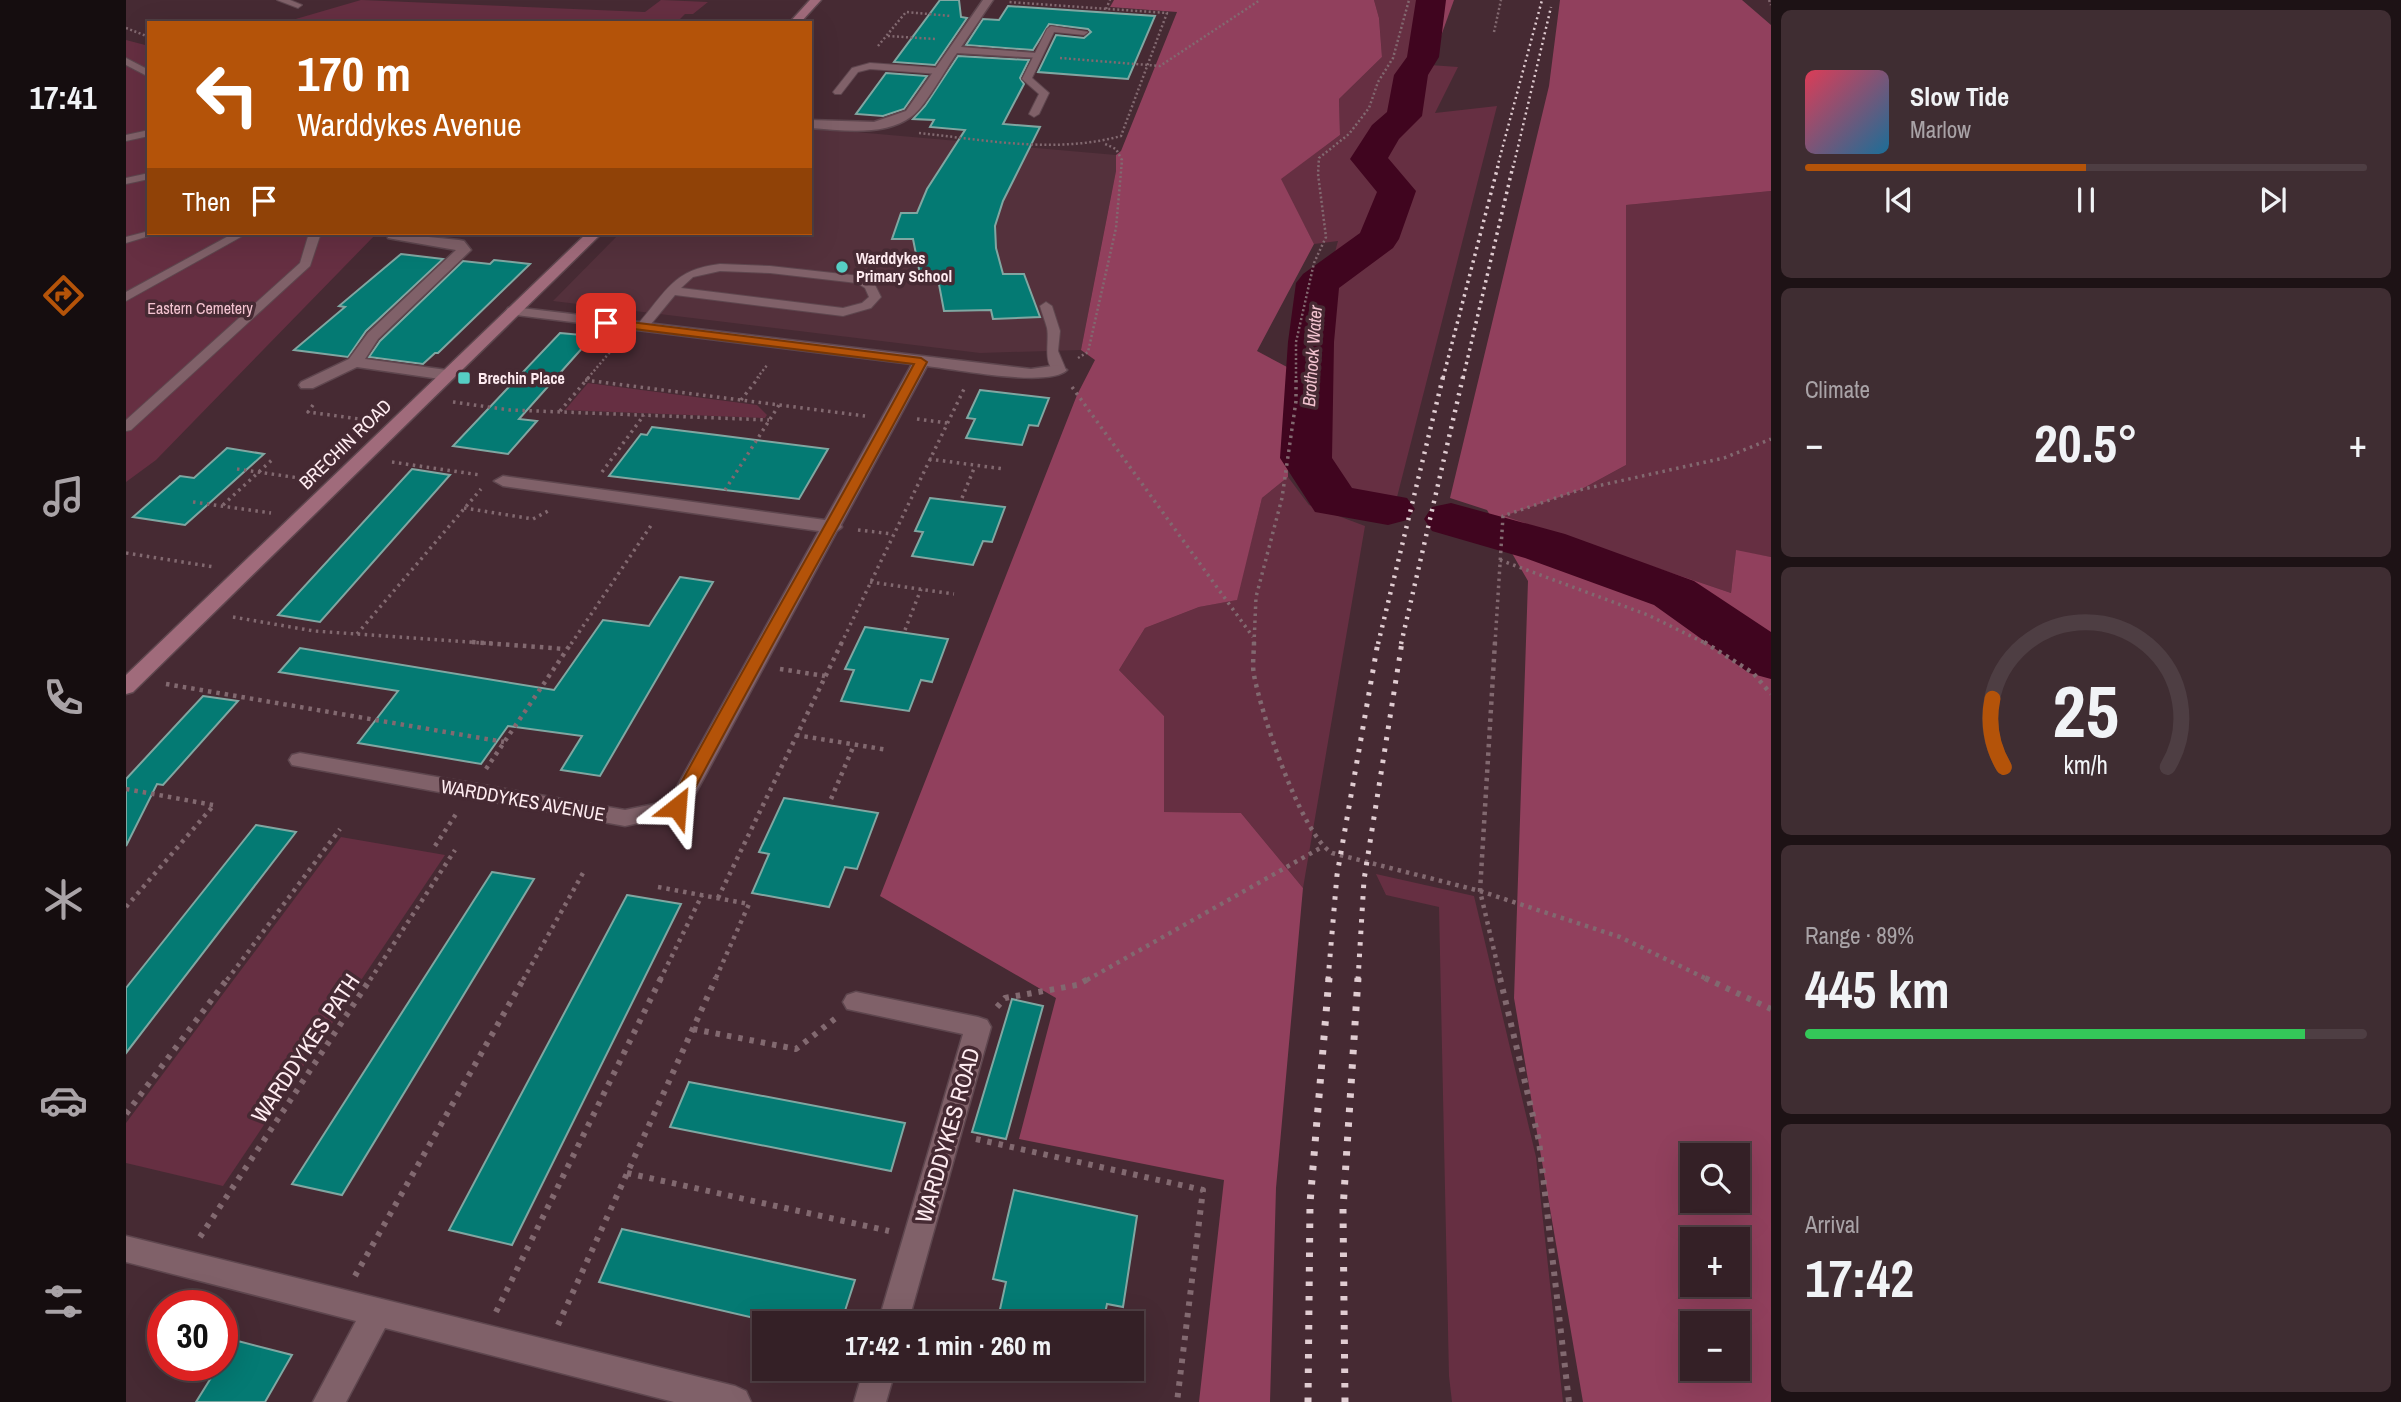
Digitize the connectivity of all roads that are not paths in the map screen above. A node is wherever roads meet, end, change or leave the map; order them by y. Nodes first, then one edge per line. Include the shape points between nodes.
1 (281, 0) edge
2 (816, 0) edge
3 (988, 0) edge
4 (298, 5) dead end
5 (796, 21) edge
6 (1084, 32) dead end
7 (957, 46) junction
8 (1036, 56) junction
9 (126, 61) edge
10 (939, 71) junction
11 (147, 73) edge
12 (838, 92) dead end
13 (1034, 114) dead end
14 (812, 124) edge
15 (147, 133) edge
16 (126, 138) edge
17 (147, 176) edge
18 (126, 181) edge
19 (147, 235) edge
20 (238, 235) edge
21 (314, 235) edge
22 (393, 235) dead end
23 (593, 235) edge
24 (126, 240) edge
25 (674, 291) junction
26 (126, 297) edge
27 (1046, 306) dead end
28 (513, 311) junction
29 (638, 326) junction
30 (355, 362) junction
31 (921, 362) junction
32 (1059, 370) joint
33 (447, 375) junction
34 (307, 385) road end
35 (126, 426) edge
36 (503, 481) road end
37 (833, 527) junction
38 (130, 683) edge
39 (300, 760) dead end
40 (856, 1002) road end
41 (126, 1250) edge
42 (896, 1311) edge
43 (377, 1313) junction
44 (876, 1381) edge
45 (328, 1402) edge
46 (735, 1402) edge
47 (870, 1402) edge

1 - 4 lane
2 - 5 street
3 - 7 street
6 - 8 lane via 1051,29
7 - 8 street
7 - 10 street
8 - 13 lane via 1027,79 1044,93
9 - 11 lane
10 - 12 lane via 855,69
10 - 14 street via 910,113 895,122 853,128
15 - 16 lane
17 - 18 lane
19 - 24 lane
20 - 26 lane
21 - 35 lane via 306,264
22 - 30 street via 459,244 464,250 373,336
23 - 28 street, BRECHIN ROAD
25 - 25 lane via 689,273 715,267 860,280 876,292 869,305 843,312
25 - 29 lane
27 - 32 lane
28 - 29 street
28 - 33 street, BRECHIN ROAD
29 - 31 street
30 - 33 street
30 - 34 street
31 - 32 street via 1031,374
31 - 37 street, WARDDYKES AVENUE
33 - 38 street, BRECHIN ROAD
36 - 37 street
37 - 39 street, WARDDYKES AVENUE via 752,665 677,807 625,818
40 - 42 street, WARDDYKES ROAD via 978,1027
41 - 43 street
43 - 45 street
43 - 46 street
44 - 47 street

